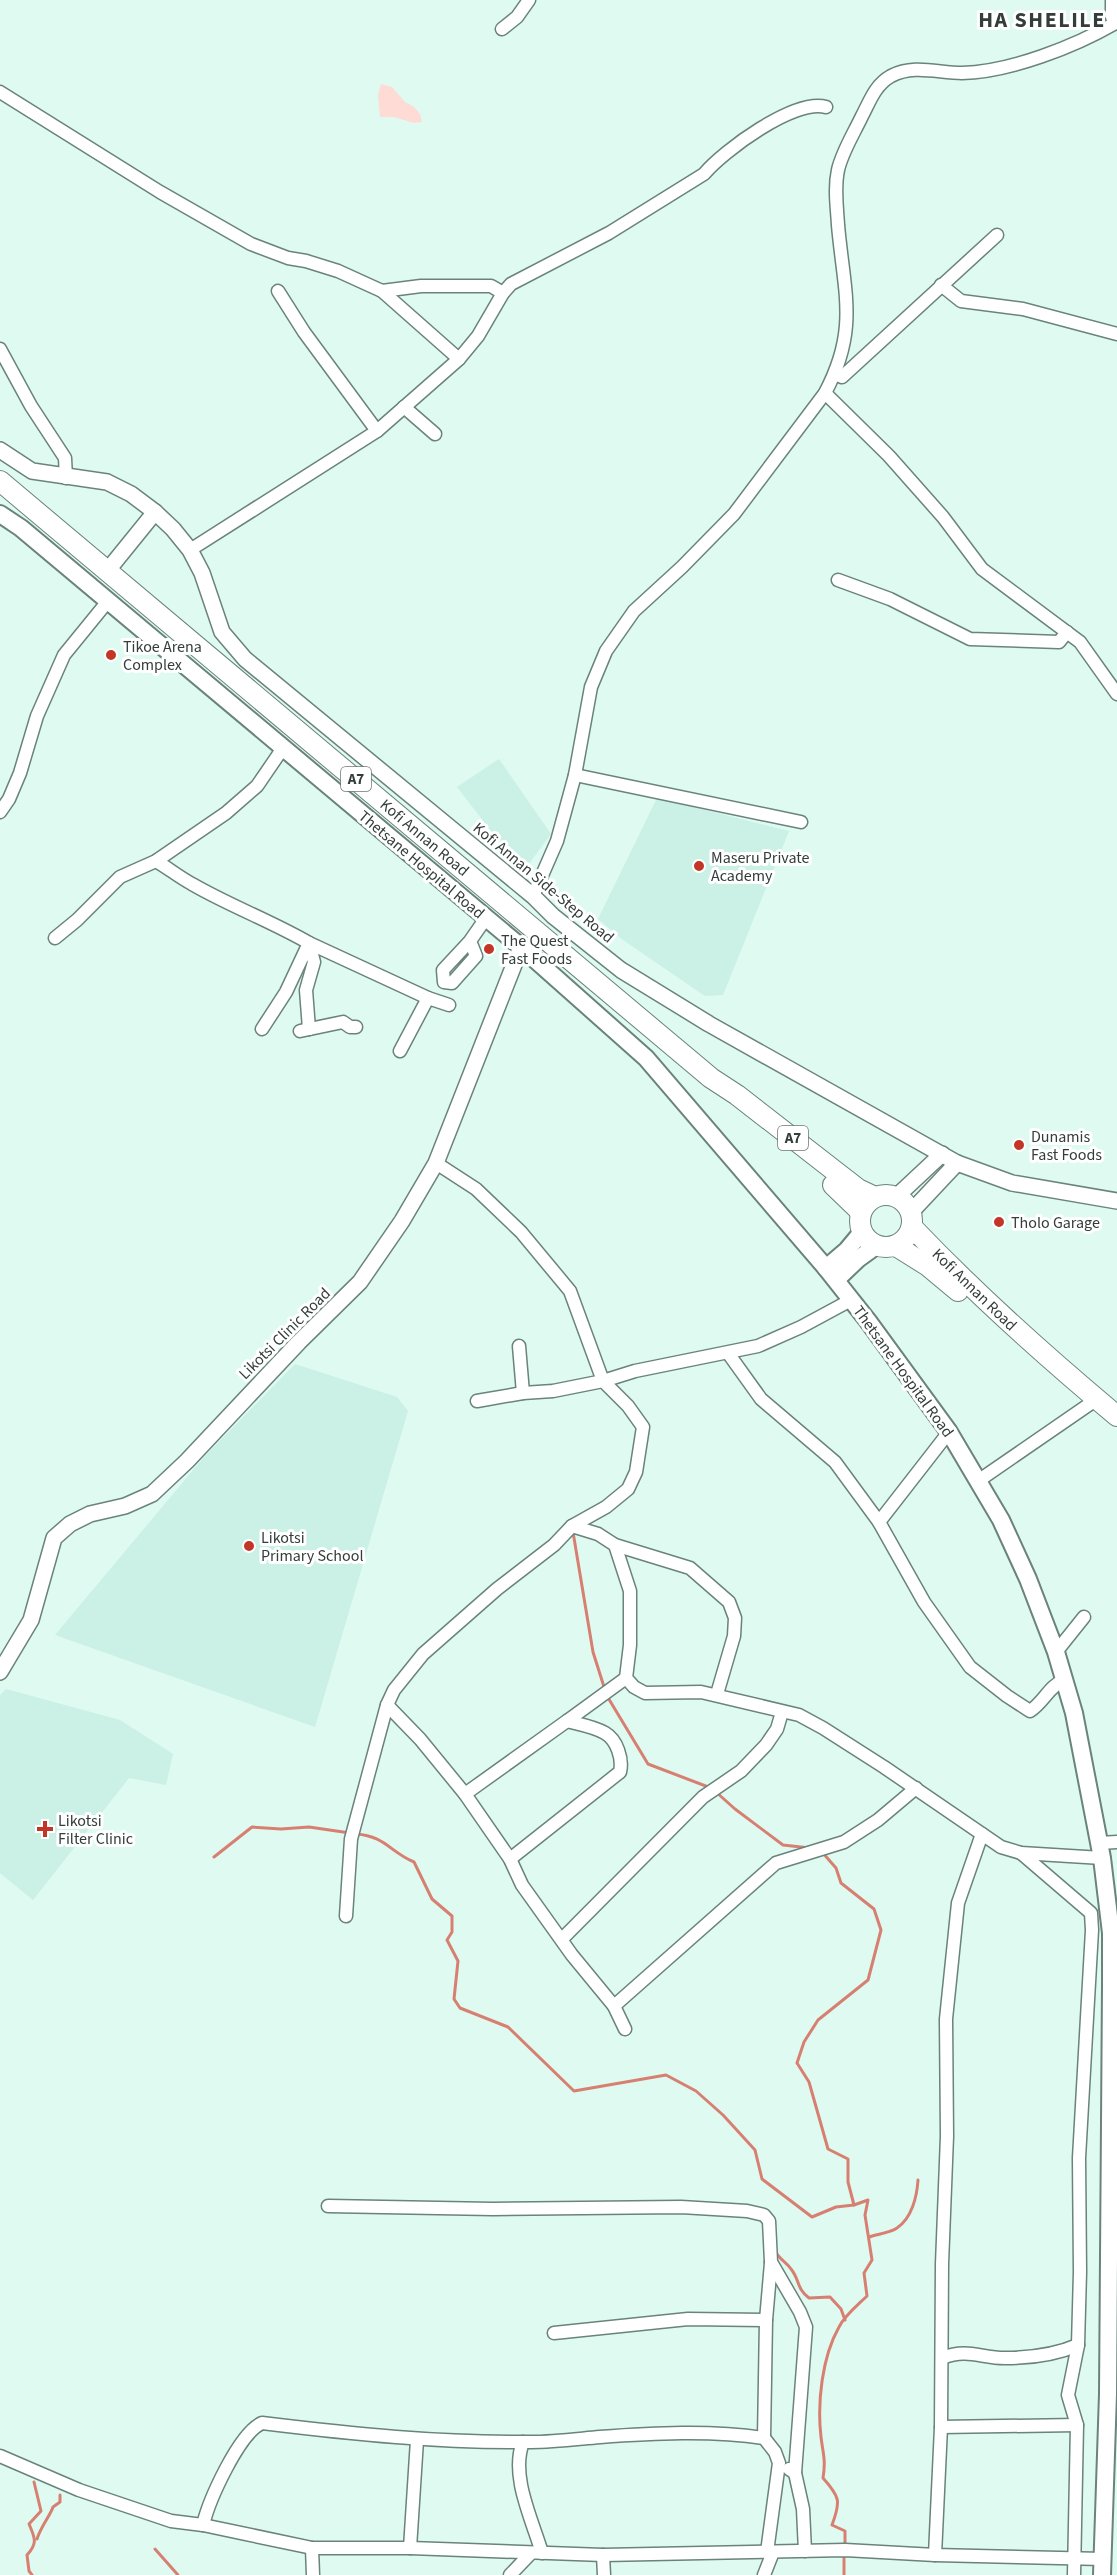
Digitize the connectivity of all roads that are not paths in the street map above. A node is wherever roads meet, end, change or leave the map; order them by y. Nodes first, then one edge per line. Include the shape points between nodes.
1 (529, 0) edge
2 (1112, 0) edge
3 (1116, 22) edge
4 (501, 29) dead end
5 (0, 93) edge
6 (826, 107) dead end
7 (997, 235) dead end
8 (941, 285) junction
9 (278, 291) dead end
10 (382, 291) junction
11 (503, 293) junction
12 (1117, 334) edge
13 (0, 349) edge
14 (459, 359) junction
15 (835, 374) junction
16 (825, 393) junction
17 (404, 407) junction
18 (377, 431) junction
19 (435, 434) dead end
20 (0, 450) edge
21 (66, 477) junction
22 (0, 481) edge
23 (155, 512) junction
24 (0, 514) edge
25 (190, 550) junction
26 (108, 570) junction
27 (838, 580) dead end
28 (108, 601) junction
29 (1067, 632) junction
30 (1117, 694) edge
31 (283, 748) junction
32 (575, 775) junction
33 (0, 812) edge
34 (801, 822) dead end
35 (156, 861) junction
36 (533, 896) junction
37 (486, 918) junction
38 (55, 938) dead end
39 (470, 941) dead end
40 (309, 943) junction
41 (521, 947) junction
42 (428, 998) junction
43 (449, 1005) dead end
44 (356, 1027) dead end
45 (262, 1029) dead end
46 (400, 1051) dead end
47 (711, 1078) junction
48 (942, 1154) junction
49 (436, 1163) junction
50 (957, 1163) junction
51 (875, 1197) junction
52 (896, 1197) junction
53 (1117, 1201) edge
54 (861, 1212) junction
55 (911, 1219) junction
56 (861, 1232) junction
57 (876, 1246) junction
58 (896, 1246) junction
59 (831, 1274) junction
60 (851, 1300) junction
61 (519, 1346) dead end
62 (1040, 1351) junction
63 (728, 1353) junction
64 (603, 1381) junction
65 (523, 1393) junction
66 (1097, 1399) junction
67 (477, 1401) dead end
68 (1117, 1416) edge
69 (949, 1431) junction
70 (978, 1480) junction
71 (879, 1522) junction
72 (572, 1526) junction
73 (615, 1545) junction
74 (1084, 1617) dead end
75 (1056, 1652) junction
76 (0, 1672) edge
77 (626, 1678) junction
78 (1064, 1680) junction
79 (717, 1694) junction
80 (387, 1705) junction
81 (782, 1712) junction
82 (567, 1721) junction
83 (916, 1788) junction
84 (465, 1794) junction
85 (982, 1834) junction
86 (1117, 1842) edge
87 (1101, 1851) junction
88 (1021, 1853) junction
89 (510, 1859) junction
90 (346, 1916) dead end
91 (1114, 1933) edge
92 (562, 1938) junction
93 (614, 2006) junction
94 (625, 2029) dead end
95 (328, 2206) dead end
96 (1113, 2211) edge
97 (771, 2262) junction
98 (766, 2320) junction
99 (554, 2333) dead end
100 (1078, 2345) junction
101 (942, 2358) junction
102 (1077, 2425) junction
103 (941, 2427) junction
104 (764, 2438) junction
105 (417, 2440) junction
106 (523, 2442) junction
107 (0, 2456) edge
108 (779, 2463) junction
109 (795, 2473) junction
110 (203, 2525) junction
111 (312, 2548) junction
112 (410, 2548) junction
113 (804, 2551) junction
114 (770, 2552) junction
115 (537, 2553) junction
116 (603, 2555) junction
117 (934, 2555) junction
118 (1074, 2557) junction
119 (1103, 2567) edge
120 (313, 2575) edge
121 (510, 2575) edge
122 (604, 2575) edge
123 (764, 2575) edge
124 (1074, 2575) edge

1 - 4 street via 517,17
2 - 3 street via 1112,18
3 - 15 street via 1038,57 995,69 962,73 903,70 876,88 838,170 836,196 848,313 846,338
5 - 10 street via 251,244 338,271
6 - 11 street via 793,111 752,134 704,174 609,233 512,284
7 - 8 street
8 - 12 street via 961,301 1023,309
8 - 15 street via 842,377
9 - 18 street
10 - 11 street via 421,286 491,286
10 - 14 street
11 - 14 street via 478,336
13 - 21 street via 64,458
14 - 17 street
15 - 16 street
16 - 29 street via 890,456 982,569
16 - 32 street via 734,513 634,611 614,638 591,687
17 - 18 street
17 - 19 street
18 - 25 street
20 - 21 street, Kofi Annan Side-Step Road via 32,471
21 - 23 street, Kofi Annan Side-Step Road via 107,482
22 - 26 main road, Kofi Annan Road / A7
23 - 25 street, Kofi Annan Side-Step Road
23 - 26 street
24 - 28 main road, Thetsane Hospital Road
25 - 36 street, Kofi Annan Side-Step Road via 222,632 244,659
26 - 47 main road, Kofi Annan Road / A7
27 - 29 street via 890,599 970,639 1059,642
28 - 31 main road, Thetsane Hospital Road
28 - 33 street via 64,655 37,716 17,782
29 - 30 street via 1080,642
31 - 35 street via 257,786 210,825
31 - 37 main road, Thetsane Hospital Road
32 - 34 street
32 - 36 street via 556,841
35 - 38 street via 120,878
35 - 40 street via 191,884
36 - 48 street, Kofi Annan Side-Step Road via 631,976
37 - 39 street
37 - 41 main road, Thetsane Hospital Road
40 - 42 street
40 - 44 street via 314,962 306,990 305,1030 343,1022
40 - 45 street via 286,992
41 - 49 street, Likotsi Clinic Road
41 - 59 main road, Thetsane Hospital Road via 646,1058
42 - 43 street
42 - 46 street
47 - 51 main road, Kofi Annan Road / A7 via 858,1189
47 - 54 main road, Kofi Annan Road / A7 via 730,1101
48 - 50 street, Kofi Annan Side-Step Road
48 - 52 street
49 - 64 street via 476,1189 521,1232 570,1291
49 - 76 street, Likotsi Clinic Road via 360,1282 187,1461 152,1494 125,1506 90,1514 54,1538 31,1620
50 - 53 street, Kofi Annan Side-Step Road via 1012,1183
50 - 55 street
51 - 52 main road, A7
51 - 54 main road
52 - 55 main road via 905,1203
54 - 56 main road
55 - 58 main road via 909,1235
55 - 62 main road, Kofi Annan Road via 963,1280
56 - 57 main road
56 - 59 main road
57 - 58 main road
57 - 59 main road
58 - 62 main road, Kofi Annan Road
59 - 60 main road, Thetsane Hospital Road
60 - 63 street via 758,1346
60 - 69 main road, Thetsane Hospital Road
61 - 65 street
62 - 66 main road, Kofi Annan Road
63 - 64 street
63 - 71 street via 760,1399 835,1462
64 - 65 street
64 - 72 street via 643,1427 636,1472 628,1489
65 - 67 street
66 - 68 main road, Kofi Annan Road
66 - 70 street
69 - 70 main road, Thetsane Hospital Road
69 - 71 street
70 - 75 main road, Thetsane Hospital Road via 1028,1579
71 - 78 street via 924,1602 970,1667 1030,1711 1054,1684
72 - 73 street via 598,1533
72 - 80 street via 423,1654
73 - 77 street via 630,1591
73 - 79 street via 690,1568 729,1602 735,1618 734,1636
74 - 75 street
75 - 78 main road, Thetsane Hospital Road
77 - 79 street via 645,1693
77 - 82 street
78 - 87 main road, Thetsane Hospital Road
79 - 81 street
80 - 84 street
80 - 90 street via 351,1839
81 - 83 street via 823,1728
81 - 92 street via 766,1745 741,1771 703,1797
82 - 84 street
82 - 89 street via 606,1733 621,1757 620,1772
83 - 85 street
83 - 93 street via 878,1821 844,1842 776,1863
84 - 89 street
85 - 88 street via 1001,1847
85 - 101 street via 958,1904 946,2019
86 - 87 street
87 - 88 street
87 - 91 main road, Thetsane Hospital Road
88 - 100 street via 1090,1913 1092,1930 1079,2158
89 - 92 street via 522,1885
91 - 96 main road, Thetsane Hospital Road
92 - 93 street
93 - 94 street
95 - 97 street via 681,2207 747,2211 764,2215 769,2221
96 - 119 main road, Thetsane Hospital Road
97 - 98 street
97 - 109 street via 806,2327
98 - 99 street via 688,2319
98 - 104 street
100 - 101 street via 1047,2355 1003,2358 957,2352
100 - 102 street via 1068,2395
101 - 103 street
102 - 103 street
102 - 118 street
103 - 117 street
104 - 106 street via 701,2434
104 - 108 street
105 - 106 street
105 - 110 street via 262,2423 247,2434 209,2502
105 - 112 street
106 - 115 street via 518,2455 521,2482
107 - 110 street via 79,2490 171,2521
108 - 109 street
108 - 114 street
109 - 113 street
110 - 111 street
111 - 112 street
111 - 120 street
112 - 115 street
113 - 114 street
113 - 117 street
114 - 116 street
114 - 123 street
115 - 116 street
115 - 121 street
116 - 122 street
117 - 118 street
118 - 119 street
118 - 124 street

